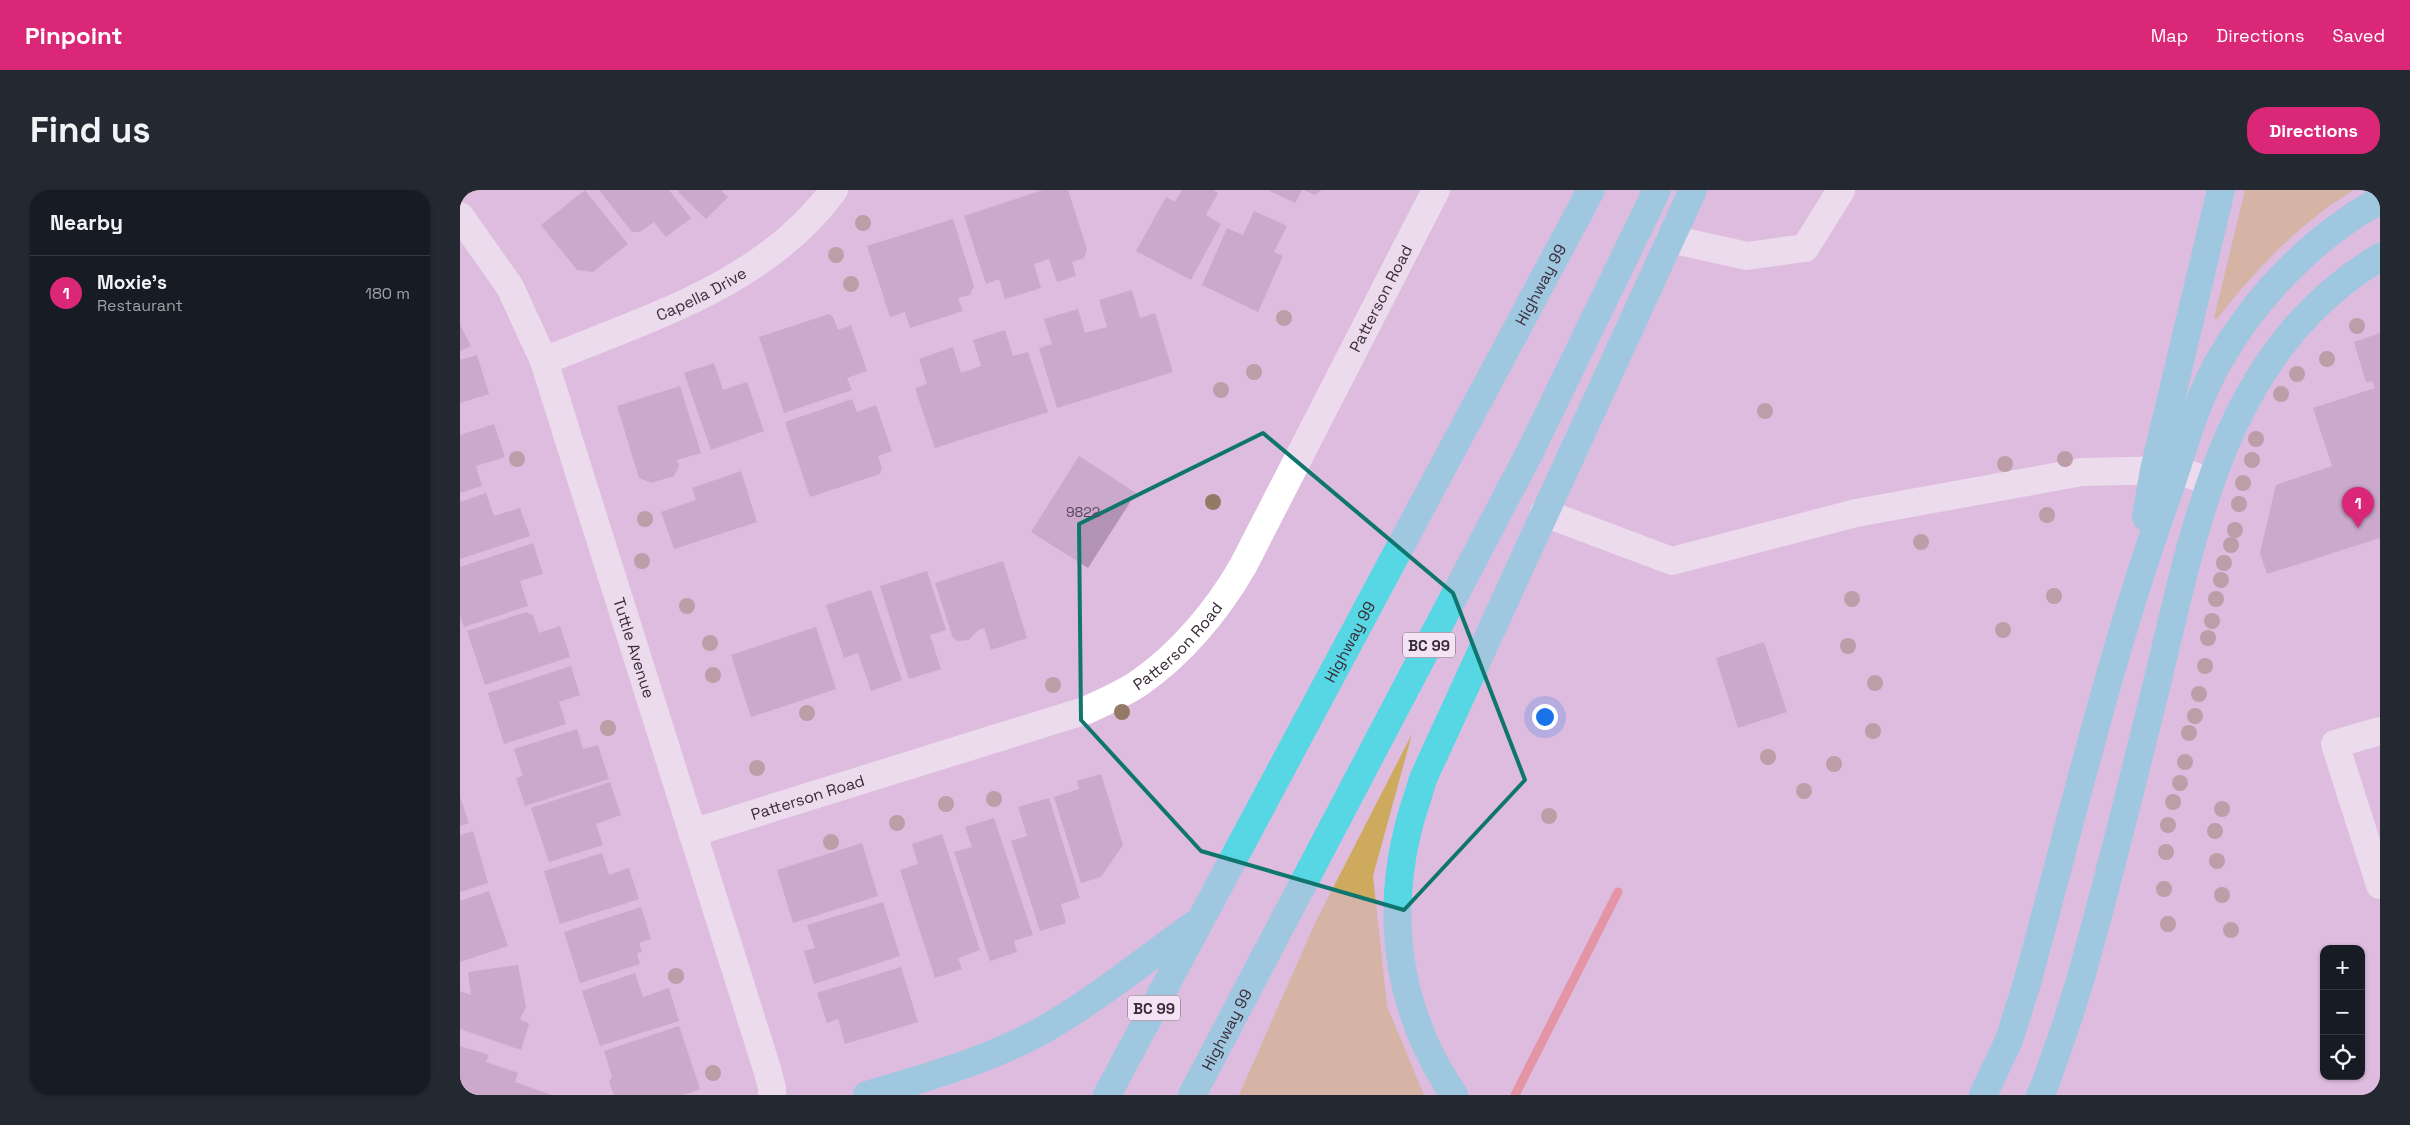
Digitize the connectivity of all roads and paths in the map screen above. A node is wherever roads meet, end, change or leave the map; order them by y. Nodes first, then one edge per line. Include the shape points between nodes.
1 (834, 190) edge
2 (1436, 190) edge
3 (1591, 190) edge
4 (1656, 190) edge
5 (1693, 190) edge
6 (1841, 190) edge
7 (2221, 190) edge
8 (2380, 200) edge
9 (460, 216) edge
10 (1670, 239) junction
11 (2380, 256) edge
12 (544, 361) junction
13 (2165, 470) junction
14 (2209, 481) junction
15 (1544, 513) junction
16 (2380, 731) edge
17 (692, 834) junction
18 (2380, 885) edge
19 (1200, 921) junction
20 (772, 1095) edge
21 (868, 1095) edge
22 (1107, 1095) edge
23 (1192, 1095) edge
24 (1454, 1095) edge
25 (1983, 1095) edge
26 (2040, 1095) edge

1 - 12 street, Capella Drive via 763,261 717,289
2 - 17 street, Patterson Road via 1243,566 1184,646 1138,684 1087,710
3 - 19 highway, Highway 99 / BC 99
4 - 23 highway, Highway 99 / BC 99 via 1532,450
5 - 10 highway
6 - 10 street via 1805,248 1747,256
7 - 13 highway
8 - 13 highway via 2330,233 2271,288 2239,329
9 - 12 street, Tuttle Avenue via 510,288
10 - 15 highway
11 - 14 highway via 2329,293 2293,329 2262,370 2236,416
12 - 17 street, Tuttle Avenue
13 - 14 street
13 - 15 street via 2082,472 1856,513 1672,561
13 - 25 highway via 2027,983 2009,1040
14 - 26 highway via 2072,1010
15 - 24 highway via 1423,779 1407,834 1398,894 1398,952 1410,1007 1434,1066
16 - 18 street via 2335,744
17 - 20 street, Tuttle Avenue via 767,1070
19 - 21 highway via 1045,1029 1001,1051
19 - 22 highway, Highway 99 / BC 99

